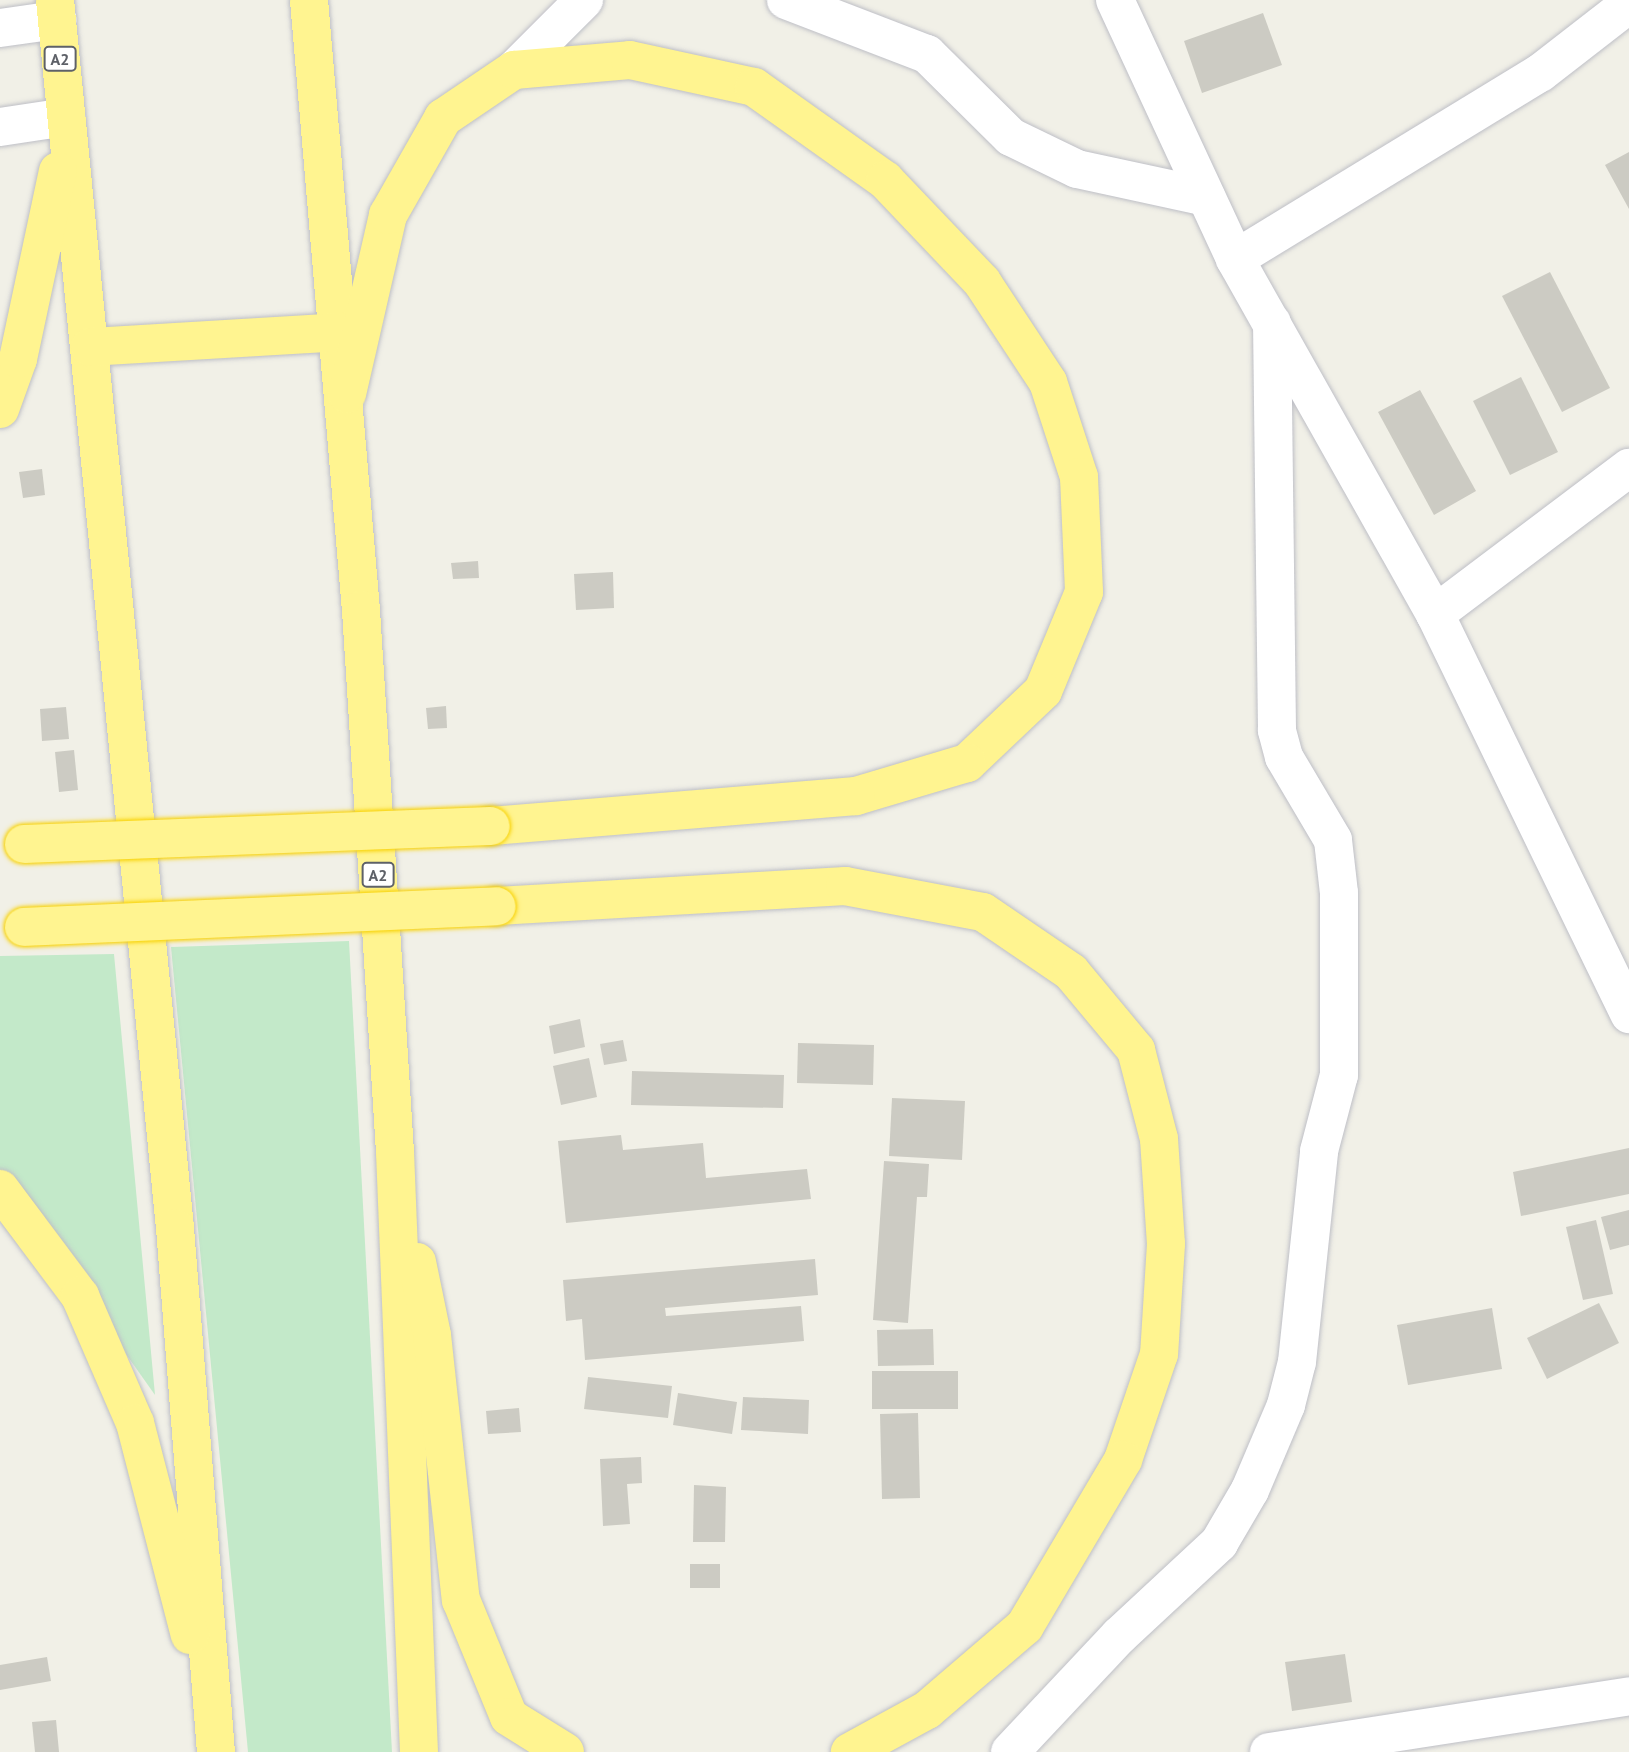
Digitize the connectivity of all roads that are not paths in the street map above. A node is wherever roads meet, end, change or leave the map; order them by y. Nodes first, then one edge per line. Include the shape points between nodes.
1 (309, 0) edge
2 (584, 0) edge
3 (786, 0) edge
4 (1115, 0) edge
5 (1629, 4) edge
6 (56, 10) edge
7 (0, 28) edge
8 (514, 70) junction
9 (66, 117) junction
10 (0, 127) edge
11 (1206, 197) junction
12 (1235, 259) junction
13 (1272, 323) junction
14 (341, 332) junction
15 (90, 347) junction
16 (347, 394) junction
17 (0, 409) edge
18 (1629, 468) edge
19 (1435, 614) junction
20 (12, 844) edge
21 (12, 927) edge
22 (1629, 1014) edge
23 (395, 1152) junction
24 (0, 1189) edge
25 (1629, 1696) edge
26 (211, 1702) junction
27 (1348, 1747) edge
28 (216, 1752) edge
29 (419, 1752) edge
30 (565, 1752) edge
31 (850, 1752) edge
32 (1010, 1752) edge
33 (1269, 1752) edge

1 - 14 highway, A2
2 - 8 street
3 - 11 street via 927,54 1011,137 1077,169
4 - 11 street
5 - 12 street via 1540,73
6 - 7 street
6 - 9 highway, A2
8 - 16 highway via 443,118 388,215
8 - 20 highway, bridge via 630,60 754,87 885,180 982,282 1048,382 1079,477 1084,592 1043,691 967,763 856,796 491,826
9 - 10 street
9 - 15 highway, A2
9 - 17 highway via 48,235
11 - 12 street
12 - 13 street
13 - 19 street
13 - 32 street via 1277,730 1284,757 1333,839 1339,893 1340,1057 1319,1151 1297,1362 1286,1405 1250,1490 1219,1543 1119,1636
14 - 15 highway
14 - 16 highway, A2
15 - 26 highway, A2 via 175,1228
16 - 23 highway, A2
18 - 19 street
19 - 22 street
21 - 31 highway, bridge via 845,886 983,912 1071,972 1136,1051 1159,1139 1166,1244 1159,1354 1123,1460 1025,1626 927,1710
23 - 29 highway, A2
23 - 30 highway via 432,1335 461,1600 509,1717
24 - 26 highway via 80,1297 135,1423 160,1539
25 - 27 street
26 - 28 highway, A2
27 - 33 street

